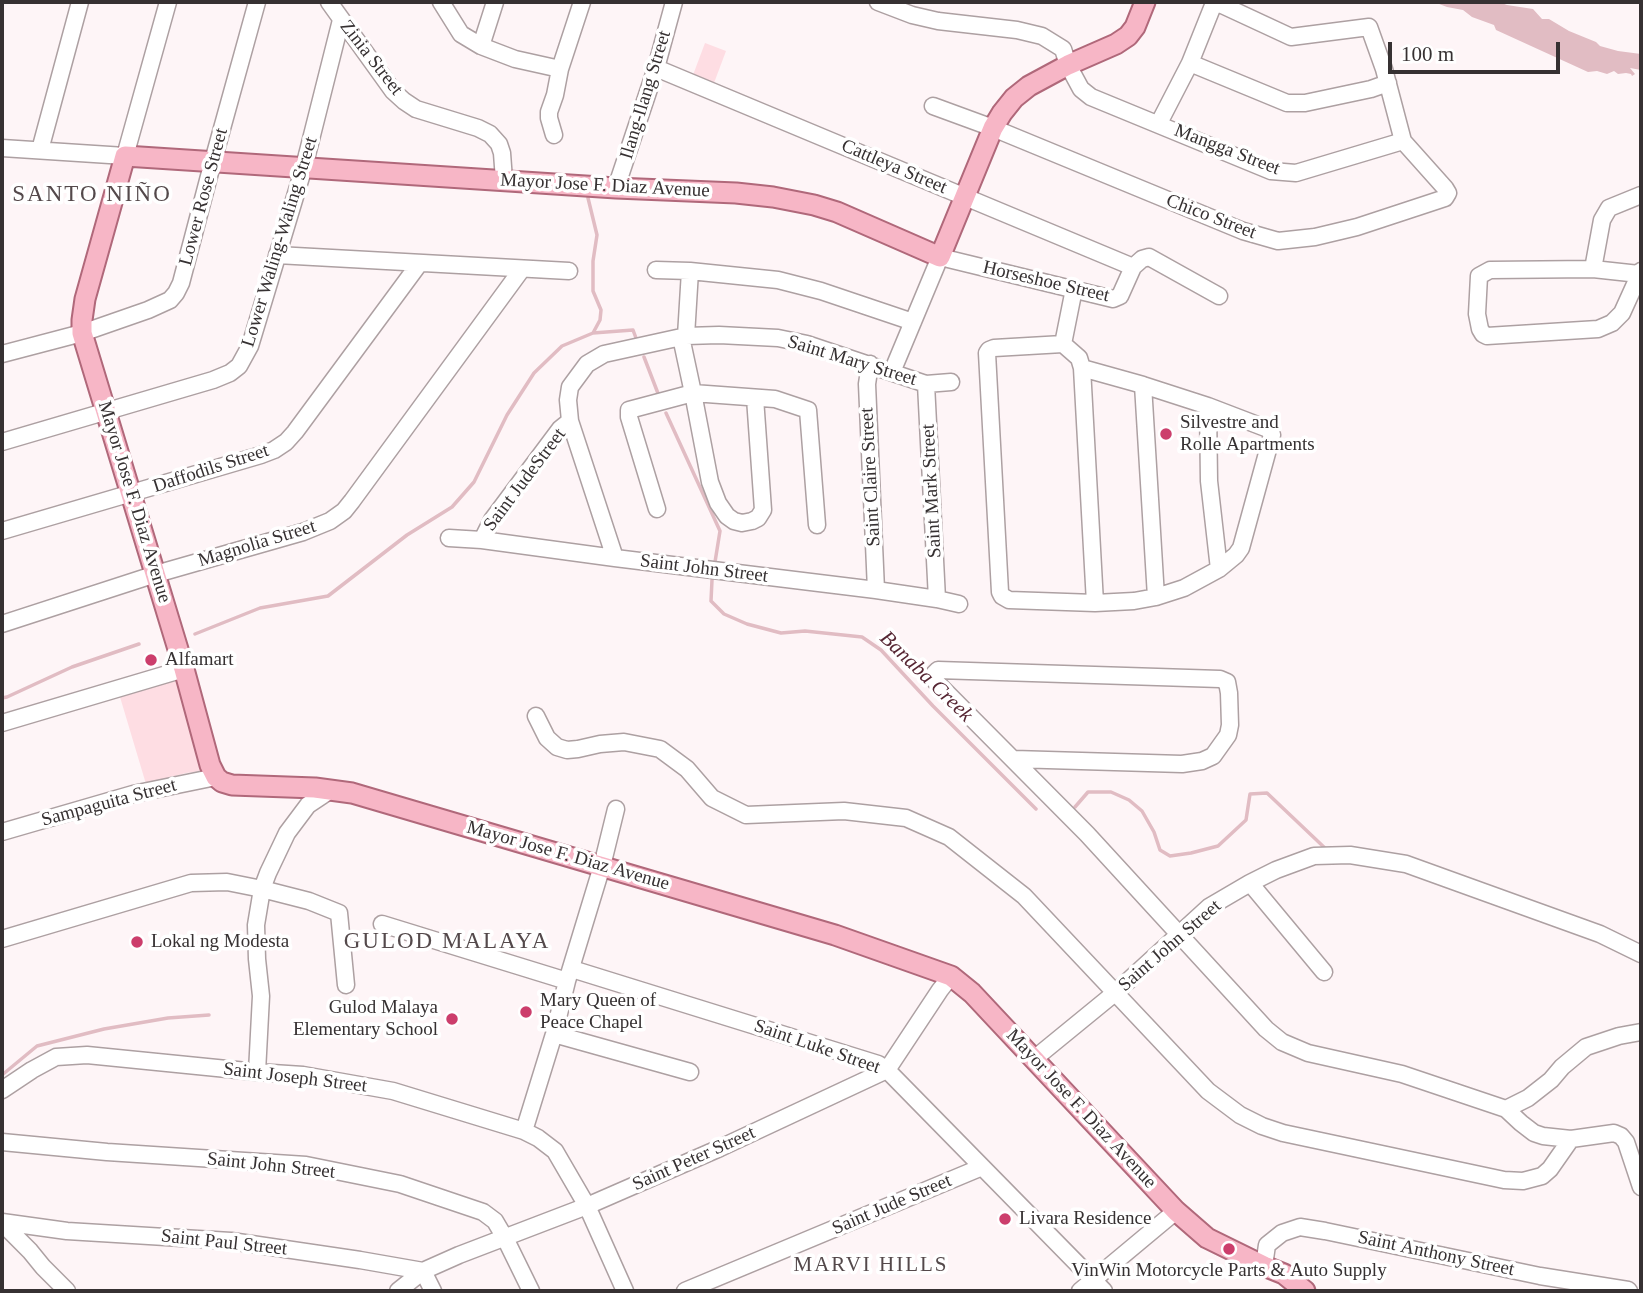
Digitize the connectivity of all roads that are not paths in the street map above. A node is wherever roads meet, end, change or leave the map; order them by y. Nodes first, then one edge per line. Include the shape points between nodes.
1 (80, 2) edge
2 (168, 2) edge
3 (257, 2) edge
4 (329, 2) edge
5 (441, 2) edge
6 (495, 2) edge
7 (582, 2) edge
8 (674, 2) edge
9 (878, 2) edge
10 (1145, 2) edge
11 (341, 20) junction
12 (481, 46) junction
13 (1190, 63) junction
14 (1068, 65) junction
15 (656, 68) junction
16 (560, 69) junction
17 (1388, 83) junction
18 (933, 106) dead end
19 (1159, 123) junction
20 (993, 128) junction
21 (554, 135) dead end
22 (1403, 141) junction
23 (2, 148) edge
24 (40, 150) junction
25 (125, 156) junction
26 (213, 161) junction
27 (304, 167) junction
28 (504, 180) junction
29 (616, 188) junction
30 (1641, 195) edge
31 (966, 197) junction
32 (277, 255) junction
33 (940, 257) junction
34 (419, 264) junction
35 (1133, 267) junction
36 (522, 269) junction
37 (1593, 269) junction
38 (656, 270) dead end
39 (569, 271) dead end
40 (690, 271) junction
41 (1640, 273) edge
42 (1074, 289) junction
43 (1219, 296) dead end
44 (913, 322) junction
45 (82, 333) junction
46 (683, 336) junction
47 (1063, 344) junction
48 (2, 354) edge
49 (870, 364) junction
50 (1082, 368) junction
51 (892, 372) junction
52 (951, 382) dead end
53 (926, 384) junction
54 (1143, 385) junction
55 (693, 393) junction
56 (755, 398) junction
57 (1208, 406) junction
58 (107, 410) junction
59 (570, 421) junction
60 (2, 442) edge
61 (132, 494) junction
62 (657, 509) dead end
63 (817, 525) dead end
64 (2, 531) edge
65 (449, 538) dead end
66 (482, 540) junction
67 (615, 558) junction
68 (1219, 569) junction
69 (156, 575) junction
70 (876, 590) junction
71 (1156, 597) junction
72 (937, 599) junction
73 (1095, 603) junction
74 (959, 604) dead end
75 (2, 624) edge
76 (184, 669) junction
77 (536, 716) dead end
78 (2, 723) edge
79 (1014, 759) junction
80 (216, 777) junction
81 (332, 789) junction
82 (616, 810) dead end
83 (2, 832) edge
84 (602, 866) junction
85 (1251, 883) junction
86 (262, 889) junction
87 (382, 924) dead end
88 (1180, 933) junction
89 (2, 939) edge
90 (1641, 954) edge
91 (1324, 972) dead end
92 (569, 975) junction
93 (951, 976) junction
94 (346, 985) dead end
95 (1116, 992) junction
96 (1641, 1032) edge
97 (554, 1034) junction
98 (1034, 1059) junction
99 (887, 1070) junction
100 (257, 1072) junction
101 (690, 1072) dead end
102 (2, 1090) edge
103 (1506, 1110) junction
104 (524, 1130) junction
105 (1571, 1139) junction
106 (2, 1142) edge
107 (982, 1167) junction
108 (1641, 1187) edge
109 (587, 1206) junction
110 (1176, 1211) junction
111 (2, 1222) edge
112 (505, 1238) junction
113 (1264, 1266) junction
114 (424, 1271) junction
115 (1541, 1284) edge
116 (707, 1287) edge
117 (1092, 1288) edge
118 (67, 1291) edge
119 (398, 1291) edge
120 (433, 1291) edge
121 (531, 1291) edge
122 (625, 1291) edge
123 (685, 1291) edge
124 (1305, 1291) edge
125 (1629, 1291) edge

1 - 24 street
2 - 25 street
3 - 26 street, Lower Rose Street
4 - 11 street, Zinia Street
5 - 12 street via 461,34
6 - 12 street
7 - 16 street
8 - 15 street, Ilang-Ilang Street
9 - 14 street, Mangga Street via 938,21 1042,36 1063,49
10 - 14 main road via 1128,36
11 - 27 street, Lower Waling-Waling Street
11 - 28 street, Zinia Street via 404,101 490,134 502,153
12 - 16 street
13 - 17 street via 1287,103
13 - 17 street via 1217,4 1291,37 1369,27
13 - 19 street
14 - 19 street, Mangga Street via 1091,97
14 - 20 main road via 1014,98
15 - 29 street, Ilang-Ilang Street
15 - 31 street, Cattleya Street
16 - 21 street via 549,112
17 - 22 street
18 - 20 street
19 - 22 street, Mangga Street via 1285,173
20 - 22 street, Chico Street via 1243,231 1278,241 1357,227 1445,198 1445,188
20 - 31 main road
23 - 24 street
24 - 25 street
25 - 26 main road, Mayor Jose F. Diaz Avenue
25 - 45 main road, Mayor Jose F. Diaz Avenue via 85,299
26 - 27 main road, Mayor Jose F. Diaz Avenue
26 - 45 street, Lower Rose Street via 177,293 160,306
27 - 28 main road, Mayor Jose F. Diaz Avenue
27 - 32 street, Lower Waling-Waling Street
28 - 29 main road, Mayor Jose F. Diaz Avenue
29 - 33 main road, Mayor Jose F. Diaz Avenue via 736,193 814,205
30 - 37 street via 1609,208 1602,220
31 - 33 main road
31 - 35 street, Cattleya Street
32 - 34 street
32 - 58 street, Lower Waling-Waling Street via 250,346 239,366 213,380
33 - 42 street, Horseshoe Street
33 - 44 street
34 - 36 street
34 - 61 street, Daffodils Street via 286,442 261,455
35 - 42 street, Horseshoe Street via 1117,299
35 - 43 street via 1149,257
36 - 39 street
36 - 69 street, Magnolia Street via 344,511 303,532
37 - 41 street
37 - 41 street via 1484,272 1479,276 1477,314 1483,334 1598,329 1622,313
38 - 40 street
40 - 44 street via 778,280
40 - 46 street
42 - 47 street
44 - 51 street
45 - 48 street, Lower Rose Street
45 - 58 main road, Mayor Jose F. Diaz Avenue
46 - 49 street, Saint Mary Street via 778,338
46 - 55 street
46 - 59 street, Saint Mary Street via 604,354 586,364 570,387
47 - 50 street
47 - 73 street via 994,348 987,353 1000,592 1009,600
49 - 51 street, Saint Mary Street
49 - 70 street, Saint Claire Street via 867,384
50 - 54 street
50 - 73 street
51 - 53 street, Saint Mary Street
52 - 53 street, Saint Mary Street
53 - 72 street, Saint Mark Street
54 - 57 street
54 - 71 street
55 - 56 street
55 - 56 street via 710,482 727,516 742,523 758,518 763,510
55 - 62 street via 629,410
56 - 63 street via 808,410
57 - 68 street via 1209,481
57 - 68 street via 1268,429 1272,436 1241,548
58 - 60 street
58 - 61 main road, Mayor Jose F. Diaz Avenue
59 - 66 street, Saint JudeStreet via 492,520
59 - 67 street, Saint Mary Street
61 - 64 street, Daffodils Street
61 - 69 main road, Mayor Jose F. Diaz Avenue
65 - 66 street, Saint John Street
66 - 67 street, Saint John Street
67 - 70 street, Saint John Street
68 - 71 street via 1184,589
69 - 75 street, Magnolia Street
69 - 76 main road, Mayor Jose F. Diaz Avenue
70 - 72 street, Saint John Street
71 - 73 street
72 - 74 street, Saint John Street
76 - 78 street
76 - 80 main road, Mayor Jose F. Diaz Avenue
77 - 95 street via 547,737 567,750 624,742 660,750 687,769 712,798 746,815 844,811 905,818 949,837 1024,896
79 - 79 street via 1202,761 1213,756 1228,734 1227,682 1220,678 938,670 936,682
79 - 88 street
80 - 81 main road, Mayor Jose F. Diaz Avenue via 232,785
80 - 83 street, Sampaguita Street via 133,794
81 - 84 main road, Mayor Jose F. Diaz Avenue
81 - 86 street via 308,805 287,833
82 - 84 street
84 - 92 street
84 - 93 main road, Mayor Jose F. Diaz Avenue via 835,935
85 - 88 street, Saint John Street via 1209,907
85 - 90 street, Saint John Street via 1314,856 1350,855 1406,864 1600,934
85 - 91 street
86 - 89 street via 191,883
86 - 94 street via 339,913
86 - 100 street via 256,925
87 - 92 street, Saint Luke Street
88 - 95 street, Saint John Street
88 - 103 street via 1282,1042 1308,1053 1402,1074
92 - 97 street
92 - 99 street, Saint Luke Street
93 - 98 main road, Mayor Jose F. Diaz Avenue
93 - 99 street
95 - 98 street, Saint John Street
95 - 105 street via 1208,1091 1240,1115 1283,1133 1523,1181 1542,1176
96 - 103 street via 1586,1047 1552,1080
97 - 101 street
97 - 104 street
98 - 110 main road, Mayor Jose F. Diaz Avenue
99 - 107 street, Saint Luke Street
99 - 109 street, Saint Peter Street
100 - 102 street, Saint Joseph Street via 87,1055 56,1057
100 - 104 street, Saint Joseph Street via 303,1074 393,1091
103 - 105 street via 1534,1133
104 - 109 street, Saint Joseph Street via 555,1151
105 - 108 street via 1621,1136
106 - 112 street, Saint John Street via 306,1165 400,1184 482,1212 495,1221
107 - 116 street, Saint Jude Street
107 - 117 street, Saint Luke Street
109 - 112 street, Saint Peter Street
109 - 122 street, Saint Joseph Street
110 - 113 main road, Mayor Jose F. Diaz Avenue via 1207,1238
110 - 117 street
111 - 114 street, Saint Paul Street via 66,1231 231,1241
111 - 118 street
112 - 114 street, Saint Peter Street
112 - 121 street, Saint John Street
113 - 115 street, Saint Anthony Street via 1267,1245 1300,1227
113 - 124 main road, Mayor Jose F. Diaz Avenue via 1284,1274
114 - 119 street, Saint Peter Street
114 - 120 street
115 - 125 street, Saint Anthony Street
116 - 123 street, Saint Jude Street

